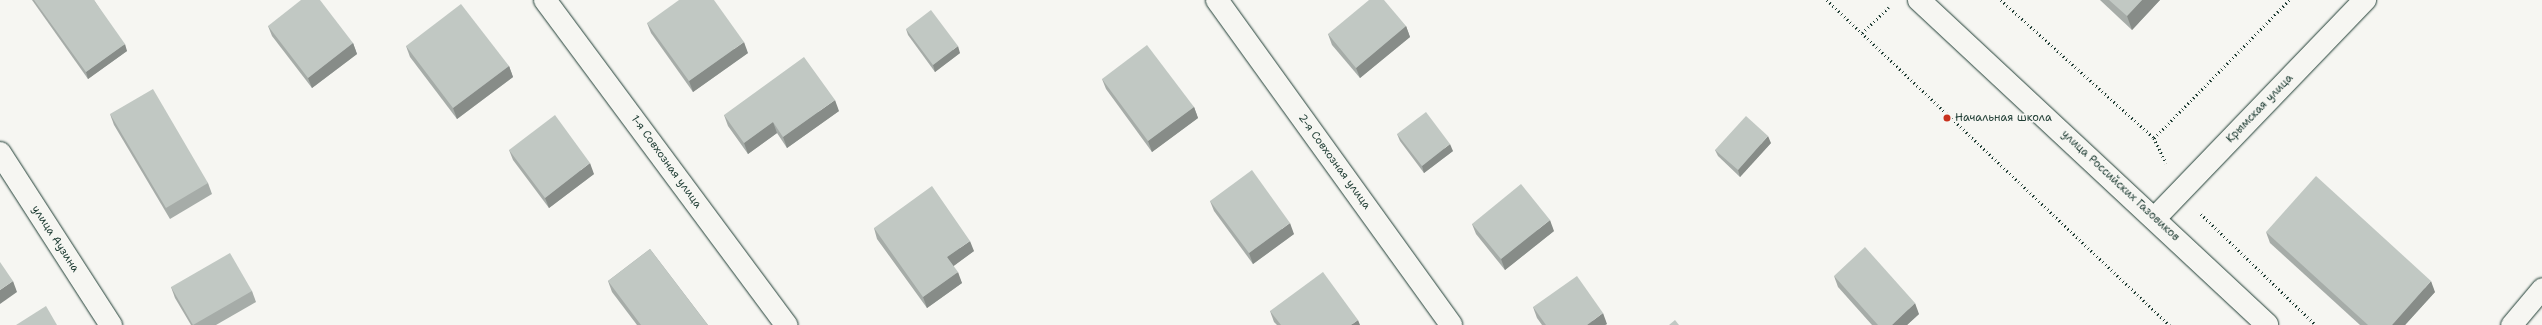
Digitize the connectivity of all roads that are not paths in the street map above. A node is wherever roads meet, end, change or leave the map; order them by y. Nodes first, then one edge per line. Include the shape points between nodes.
1 (546, 0) edge
2 (1217, 0) edge
3 (1919, 0) edge
4 (2365, 0) edge
5 (0, 154) edge
6 (2155, 218) junction
7 (2542, 288) edge
8 (111, 325) edge
9 (786, 325) edge
10 (1451, 325) edge
11 (2267, 325) edge
12 (2511, 325) edge

1 - 9 street, 1-я Совхозная улица
2 - 10 street, 2-я Совхозная улица
3 - 6 street, улица Российских Газовиков
4 - 6 street, Крымская улица
5 - 8 street, улица Аузина
6 - 11 street, улица Российских Газовиков
7 - 12 lane

